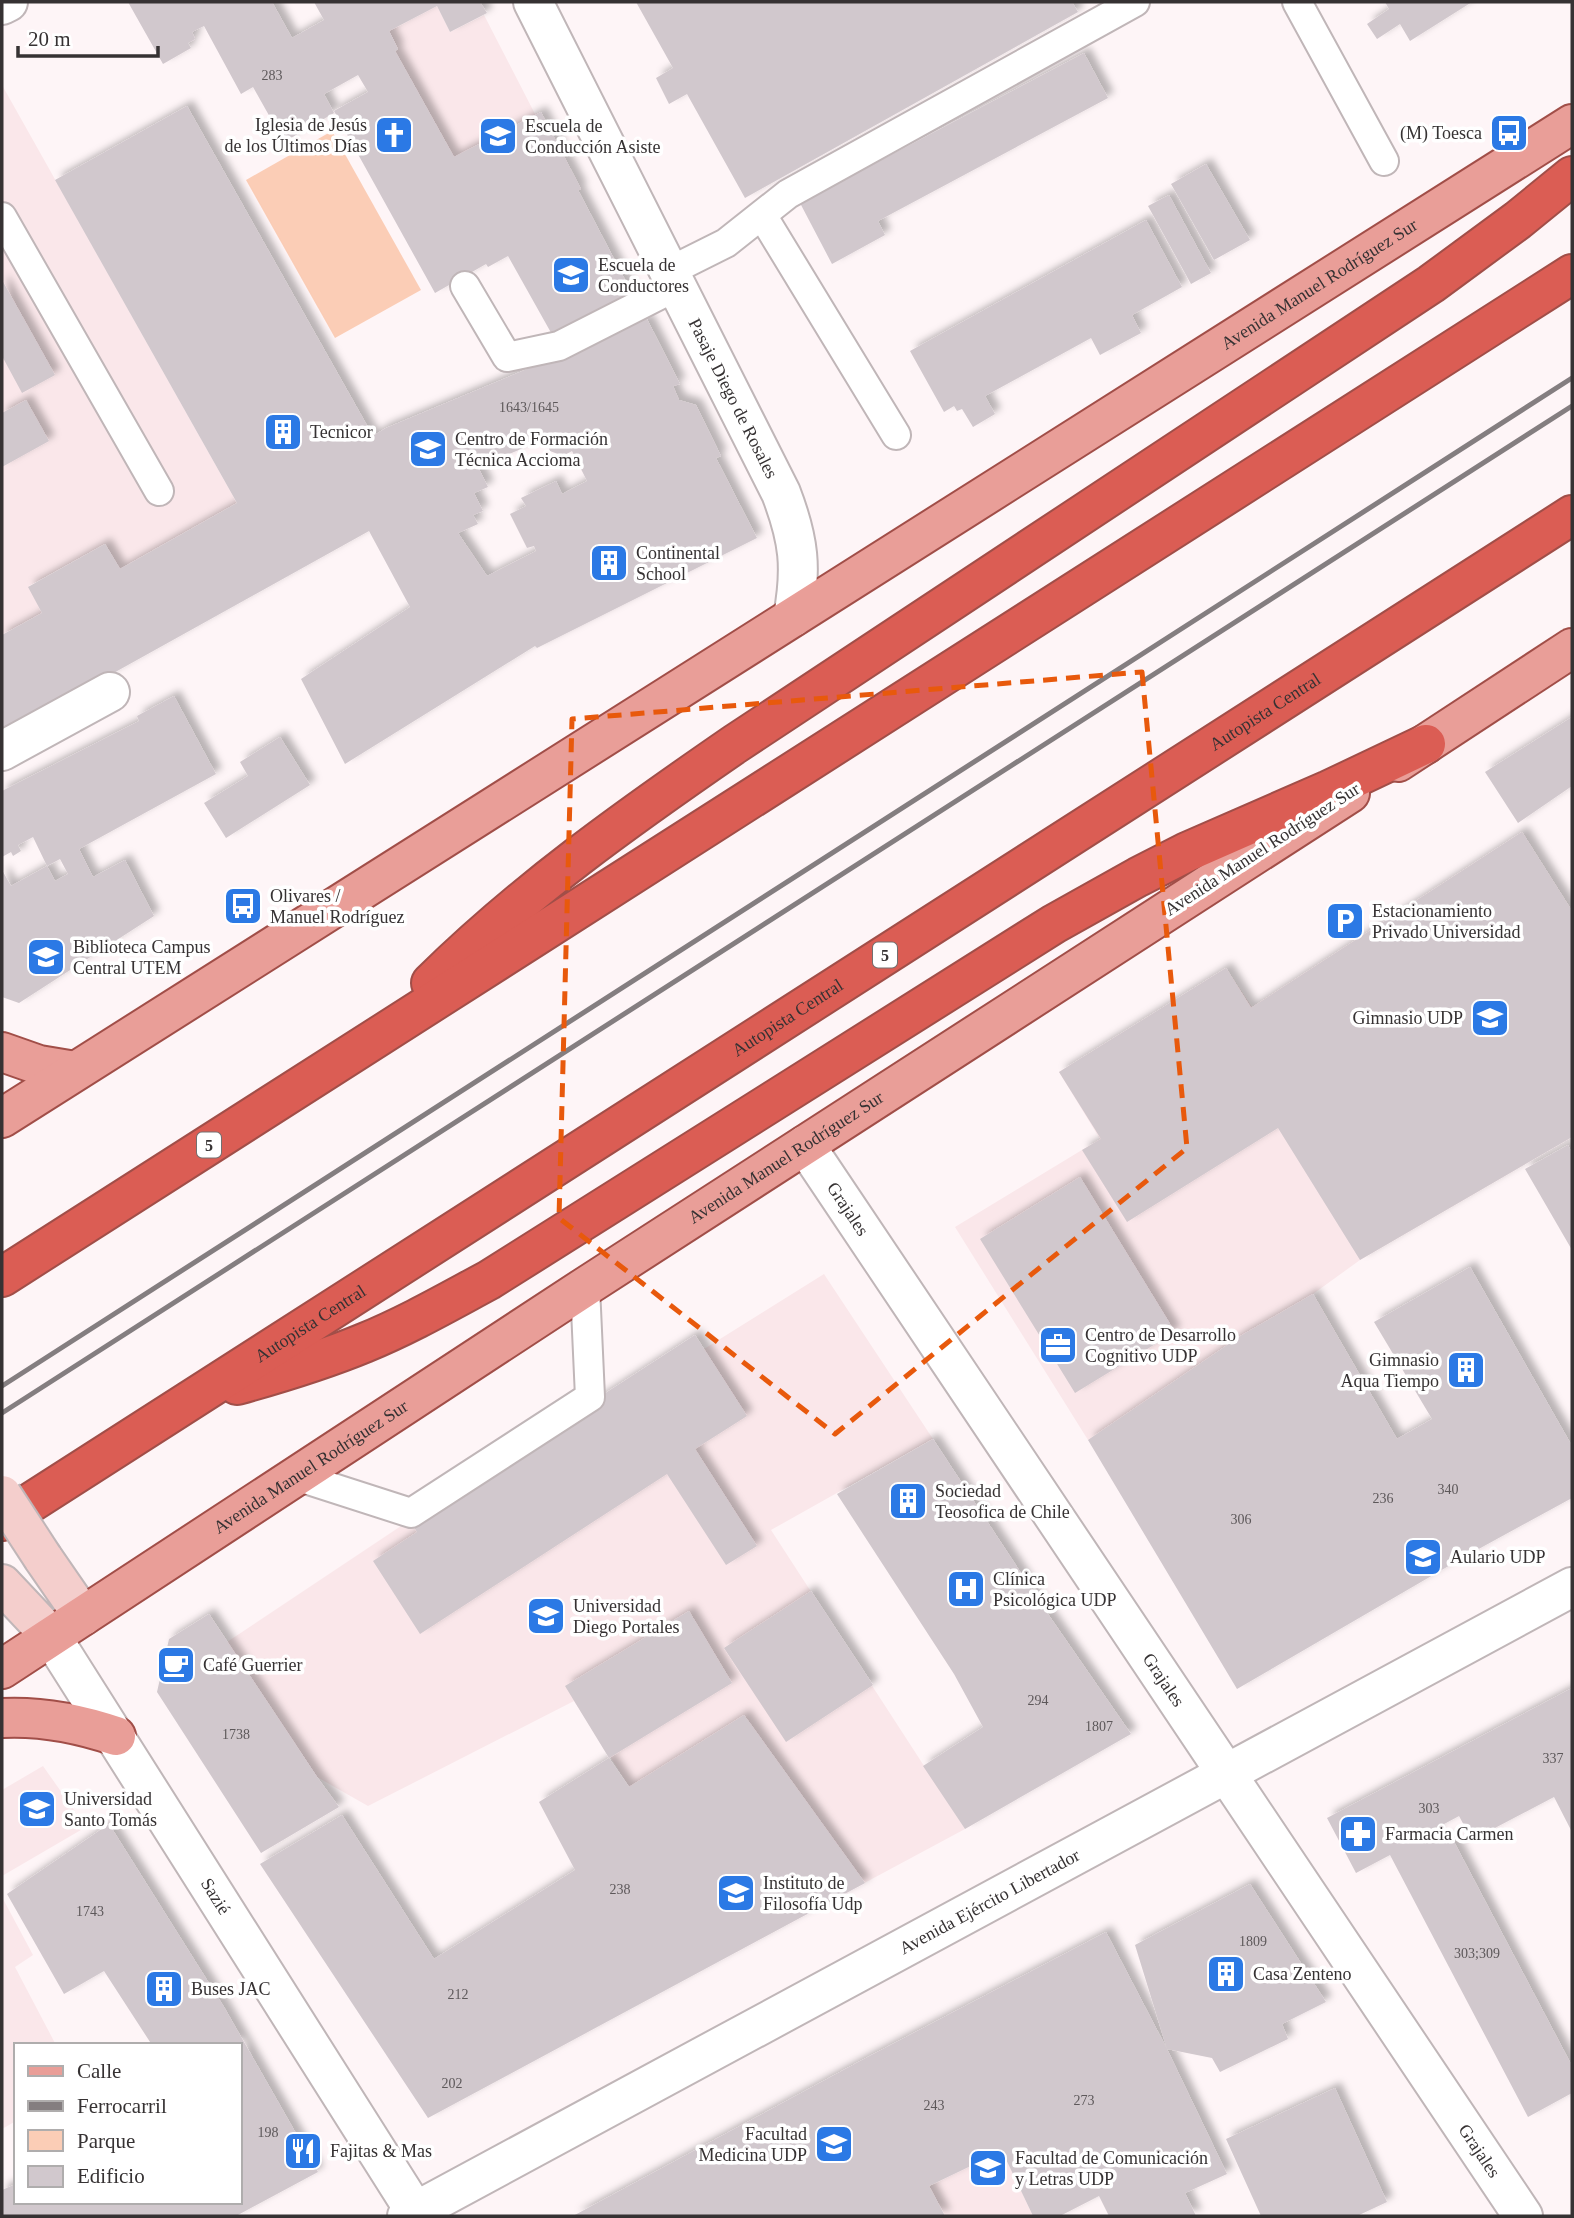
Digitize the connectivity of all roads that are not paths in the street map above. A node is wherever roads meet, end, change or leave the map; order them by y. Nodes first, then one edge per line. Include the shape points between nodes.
1 (8, 2) edge
2 (533, 2) edge
3 (1135, 2) edge
4 (1297, 2) edge
5 (2, 5) edge
6 (1572, 124) edge
7 (1384, 161) dead end
8 (1572, 176) edge
9 (762, 215) junction
10 (2, 216) edge
11 (1572, 274) edge
12 (673, 279) junction
13 (465, 286) dead end
14 (896, 435) dead end
15 (159, 491) dead end
16 (1572, 515) edge
17 (793, 617) junction
18 (1568, 653) edge
19 (110, 692) dead end
20 (1426, 744) junction
21 (2, 751) edge
22 (372, 1041) junction
23 (2, 1052) edge
24 (75, 1071) junction
25 (2, 1118) edge
26 (806, 1144) junction
27 (2, 1277) edge
28 (585, 1287) junction
29 (198, 1396) junction
30 (296, 1476) junction
31 (2, 1495) edge
32 (2, 1521) edge
33 (2, 1584) edge
34 (1572, 1587) edge
35 (83, 1616) junction
36 (51, 1636) junction
37 (2, 1669) edge
38 (2, 1718) edge
39 (116, 1736) junction
40 (1227, 1774) junction
41 (413, 2215) edge
42 (1523, 2216) edge

1 - 5 street
2 - 12 street, Pasaje Diego de Rosales
3 - 9 lane via 788,194
4 - 7 lane
6 - 17 main road, Avenida Manuel Rodríguez Sur
8 - 22 highway via 1431,284 661,796 532,891
9 - 12 lane
9 - 14 lane
10 - 15 lane
11 - 22 highway, 5
12 - 13 lane via 558,346 506,357
12 - 17 street, Pasaje Diego de Rosales via 793,523 799,555
16 - 29 highway, Autopista Central / 5
17 - 24 main road, Avenida Manuel Rodríguez Sur
18 - 20 main road, Avenida Manuel Rodríguez Sur
19 - 21 street
20 - 26 main road, Avenida Manuel Rodríguez Sur
20 - 29 highway via 1187,852 1054,924 489,1280 428,1313 282,1373
22 - 27 highway, 5
23 - 24 main road
24 - 25 main road, Avenida Manuel Rodríguez Sur
26 - 28 main road, Avenida Manuel Rodríguez Sur
26 - 40 street, Grajales
28 - 30 main road, Avenida Manuel Rodríguez Sur
28 - 30 lane via 590,1397 411,1513
29 - 32 highway, Autopista Central / 5
30 - 35 main road, Avenida Manuel Rodríguez Sur
31 - 35 main road, bridge
33 - 36 main road, Sazié
34 - 40 street, Avenida Ejército Libertador
35 - 36 main road, Avenida Manuel Rodríguez Sur
36 - 37 main road, Avenida Manuel Rodríguez Sur
36 - 39 street, Sazié
38 - 39 main road via 56,1720
39 - 41 street, Sazié
40 - 41 street, Avenida Ejército Libertador
40 - 42 street, Grajales

